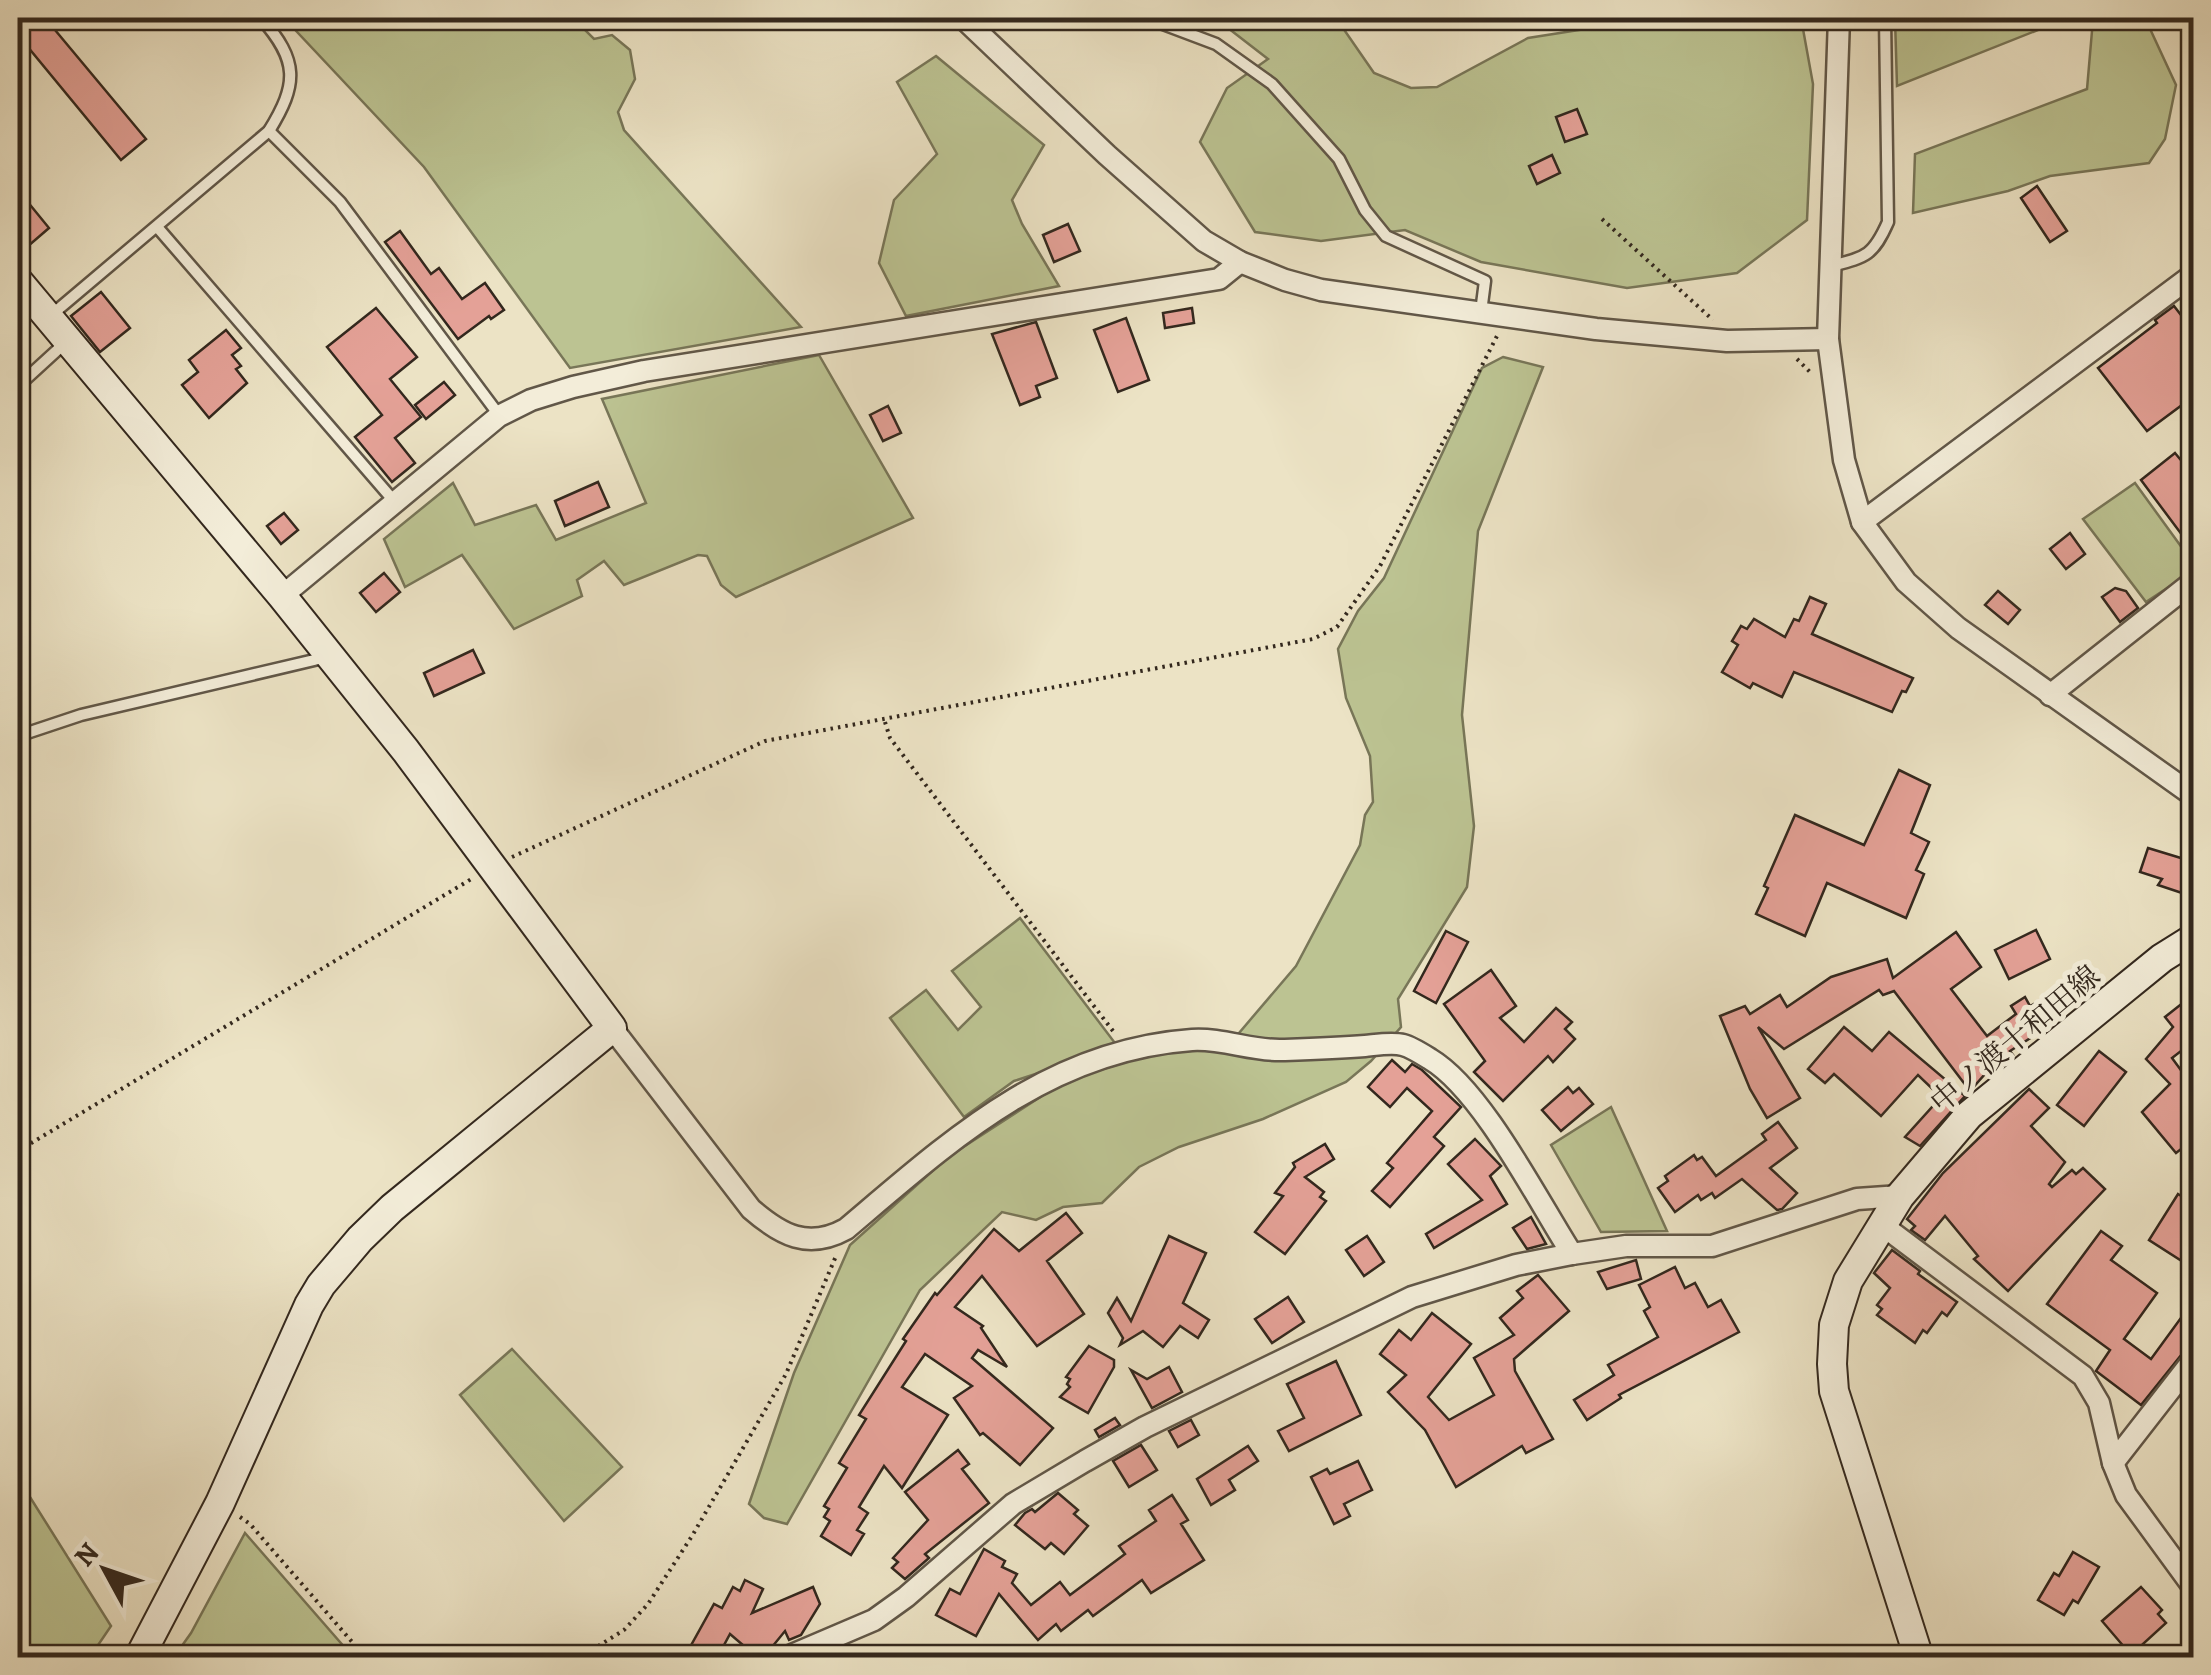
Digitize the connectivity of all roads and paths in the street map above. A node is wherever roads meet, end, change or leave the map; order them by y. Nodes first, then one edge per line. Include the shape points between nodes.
1 (261, 18) edge
2 (962, 18) edge
3 (1147, 18) edge
4 (1839, 18) edge
5 (1885, 18) edge
6 (269, 131) junction
7 (1602, 220) dead end
8 (158, 228) junction
9 (1240, 262) junction
10 (1831, 266) junction
11 (18, 281) edge
12 (2189, 283) edge
13 (1481, 312) junction
14 (48, 318) junction
15 (1506, 318) junction
16 (1720, 326) dead end
17 (1828, 339) junction
18 (68, 340) junction
19 (1791, 340) junction
20 (18, 386) edge
21 (1833, 393) junction
22 (500, 416) junction
23 (394, 501) junction
24 (1862, 522) junction
25 (2194, 580) edge
26 (282, 596) junction
27 (330, 657) junction
28 (2050, 695) junction
29 (884, 720) junction
30 (18, 736) edge
31 (2194, 796) edge
32 (493, 866) junction
33 (2194, 938) edge
34 (612, 1028) junction
35 (1128, 1051) junction
36 (18, 1151) edge
37 (1900, 1196) junction
38 (1882, 1225) junction
39 (830, 1238) junction
40 (1572, 1254) junction
41 (2194, 1359) edge
42 (2113, 1463) junction
43 (220, 1502) junction
44 (2194, 1588) edge
45 (140, 1658) edge
46 (366, 1658) edge
47 (579, 1658) edge
48 (785, 1658) edge
49 (1919, 1658) edge

1 - 6 lane via 292,71 285,104
2 - 9 street via 1156,200
3 - 13 lane via 1216,44 1272,84 1339,159 1386,236 1485,280
4 - 10 street
5 - 10 lane via 1888,222 1876,248
6 - 8 lane
6 - 22 lane via 340,202
7 - 16 path
8 - 14 lane
8 - 23 lane
9 - 13 street via 1322,290
9 - 22 street via 1219,279 644,371 531,400
10 - 17 street
11 - 14 street
12 - 24 street
13 - 15 street
14 - 18 street
15 - 19 street via 1727,342
15 - 29 path via 1380,566 1337,627 1313,639
17 - 19 street
17 - 21 street
18 - 20 lane
18 - 26 street
19 - 21 path via 1794,356 1816,377 1815,394
21 - 24 street
22 - 23 street
23 - 26 street
24 - 28 street via 1923,599
25 - 28 street
26 - 27 street
27 - 30 lane
27 - 32 street
28 - 31 street
29 - 32 path via 765,741
29 - 35 path via 890,738
32 - 34 street
32 - 36 path
33 - 37 street, 中ノ渡十和田線 via 1992,1095
34 - 39 street via 751,1209 792,1238
34 - 43 street via 392,1208 321,1285
35 - 39 street via 1024,1090 962,1131
35 - 40 street via 1222,1039 1264,1050 1401,1044 1434,1060 1464,1091
37 - 38 street, 中ノ渡十和田線
37 - 40 street via 1857,1199 1712,1246
38 - 42 street via 2083,1376 2099,1403
38 - 49 street, 中ノ渡十和田線 via 1848,1280 1834,1325 1834,1391
39 - 47 path via 837,1257 786,1374 692,1536 624,1630
40 - 48 street via 1412,1296 1145,1427 1013,1504 874,1620
41 - 42 street
42 - 44 street via 2126,1496
43 - 45 street
43 - 46 path via 250,1524

